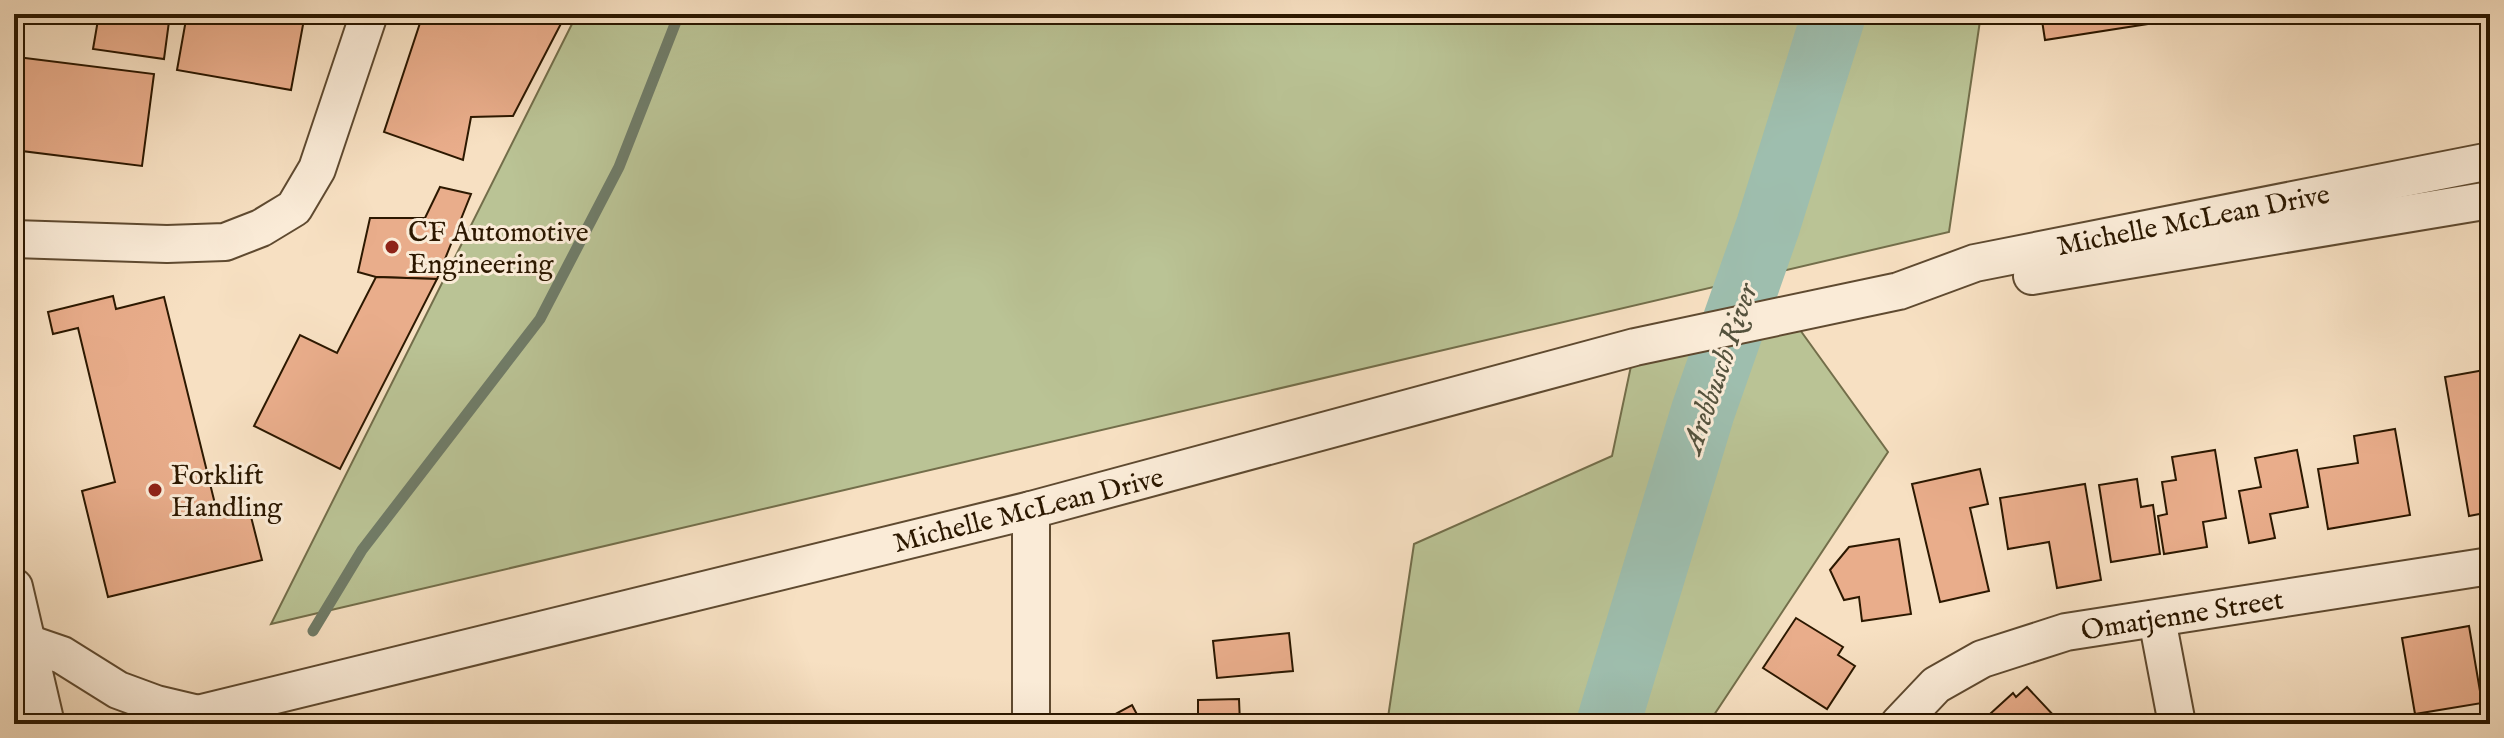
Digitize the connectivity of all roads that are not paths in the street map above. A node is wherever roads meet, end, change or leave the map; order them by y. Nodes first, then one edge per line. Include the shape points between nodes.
1 (369, 14) edge
2 (2481, 160) edge
3 (2490, 200) edge
4 (14, 239) edge
5 (1899, 291) junction
6 (1031, 510) junction
7 (2490, 566) edge
8 (14, 587) edge
9 (2157, 619) junction
10 (22, 641) edge
11 (196, 714) junction
12 (46, 724) edge
13 (157, 724) edge
14 (1031, 724) edge
15 (1899, 724) edge
16 (2177, 724) edge

1 - 4 street via 317,169 294,208 225,242
2 - 5 street, Michelle McLean Drive via 1975,263
3 - 5 street, Michelle McLean Drive via 1981,284
5 - 6 street, Michelle McLean Drive via 1635,347
6 - 11 street, Michelle McLean Drive
6 - 14 street
7 - 9 street, Omatjenne Street
8 - 10 street
9 - 15 street, Omatjenne Street via 2066,632 1982,659 1936,685
9 - 16 street
10 - 11 street via 62,655 118,690
10 - 12 street
11 - 13 street, Michelle McLean Drive

